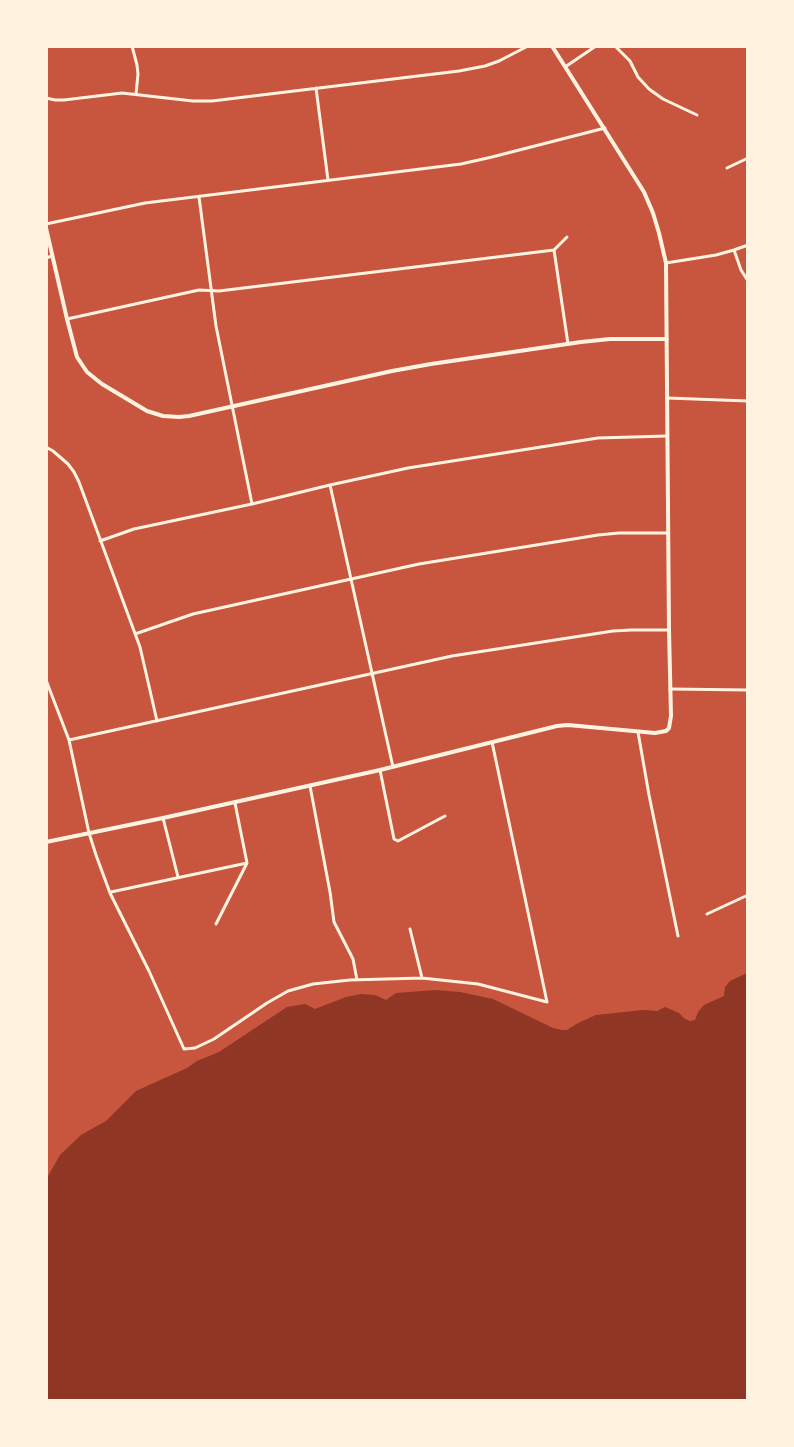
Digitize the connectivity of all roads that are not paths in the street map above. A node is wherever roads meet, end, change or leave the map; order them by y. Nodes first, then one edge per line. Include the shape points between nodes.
1 (132, 46) edge
2 (528, 46) edge
3 (552, 46) edge
4 (596, 46) edge
5 (615, 46) edge
6 (565, 67) junction
7 (316, 88) junction
8 (136, 94) junction
9 (46, 98) edge
10 (697, 115) dead end
11 (605, 128) junction
12 (747, 158) edge
13 (727, 168) dead end
14 (328, 180) junction
15 (199, 196) junction
16 (46, 226) edge
17 (567, 237) dead end
18 (747, 245) edge
19 (554, 250) junction
20 (734, 250) junction
21 (52, 256) junction
22 (46, 258) edge
23 (666, 263) junction
24 (747, 281) edge
25 (211, 290) junction
26 (67, 319) junction
27 (667, 339) junction
28 (568, 344) junction
29 (667, 398) junction
30 (747, 401) edge
31 (233, 406) junction
32 (667, 436) junction
33 (46, 447) edge
34 (330, 484) junction
35 (252, 504) junction
36 (668, 533) junction
37 (100, 541) junction
38 (351, 579) junction
39 (669, 630) junction
40 (135, 634) junction
41 (372, 673) junction
42 (46, 680) edge
43 (670, 688) junction
44 (747, 690) edge
45 (157, 721) junction
46 (638, 732) junction
47 (69, 740) junction
48 (492, 742) junction
49 (393, 767) junction
50 (380, 770) junction
51 (310, 786) junction
52 (235, 803) junction
53 (445, 816) dead end
54 (163, 818) junction
55 (89, 833) junction
56 (46, 842) edge
57 (247, 863) junction
58 (178, 877) junction
59 (110, 893) junction
60 (747, 895) edge
61 (707, 914) dead end
62 (216, 924) dead end
63 (410, 929) dead end
64 (678, 936) dead end
65 (422, 978) junction
66 (357, 980) junction

1 - 8 street via 138,74
2 - 7 street via 473,69
3 - 6 street
4 - 6 street
5 - 10 street via 649,88
6 - 11 street
7 - 8 street via 212,101
7 - 14 street
8 - 9 street
11 - 14 street via 475,161
11 - 23 street via 644,192
12 - 13 street
14 - 15 street
15 - 16 street via 145,203
15 - 25 street
16 - 21 street
17 - 19 street
18 - 20 street
19 - 25 street
19 - 28 street
20 - 23 street
20 - 24 street
21 - 22 street
21 - 26 street
23 - 27 street
25 - 26 street
25 - 31 street
26 - 31 street via 77,357 87,372 147,411 179,417
27 - 28 street
27 - 29 street
28 - 31 street via 392,371
29 - 30 street
29 - 32 street
31 - 35 street
32 - 34 street via 618,436 560,443
32 - 36 street
33 - 37 street via 74,472
34 - 35 street
34 - 38 street
35 - 37 street via 134,529
36 - 38 street via 598,535
36 - 39 street
37 - 40 street
38 - 40 street via 193,614
38 - 41 street
39 - 41 street via 613,631 452,656
39 - 43 street
40 - 45 street
41 - 45 street
41 - 49 street
42 - 47 street
43 - 44 street
43 - 46 street via 669,728
45 - 47 street
46 - 48 street via 568,725
46 - 64 street
47 - 55 street
48 - 49 street
48 - 65 street via 548,1002 478,984
49 - 50 street
50 - 51 street
50 - 53 street via 394,839 398,841
51 - 52 street
51 - 66 street via 334,922 350,953
52 - 54 street
52 - 57 street
54 - 55 street
54 - 58 street
55 - 56 street
55 - 59 street
57 - 58 street
57 - 62 street
58 - 59 street
59 - 66 street via 184,1049 214,1039 288,991
60 - 61 street
63 - 65 street
65 - 66 street

